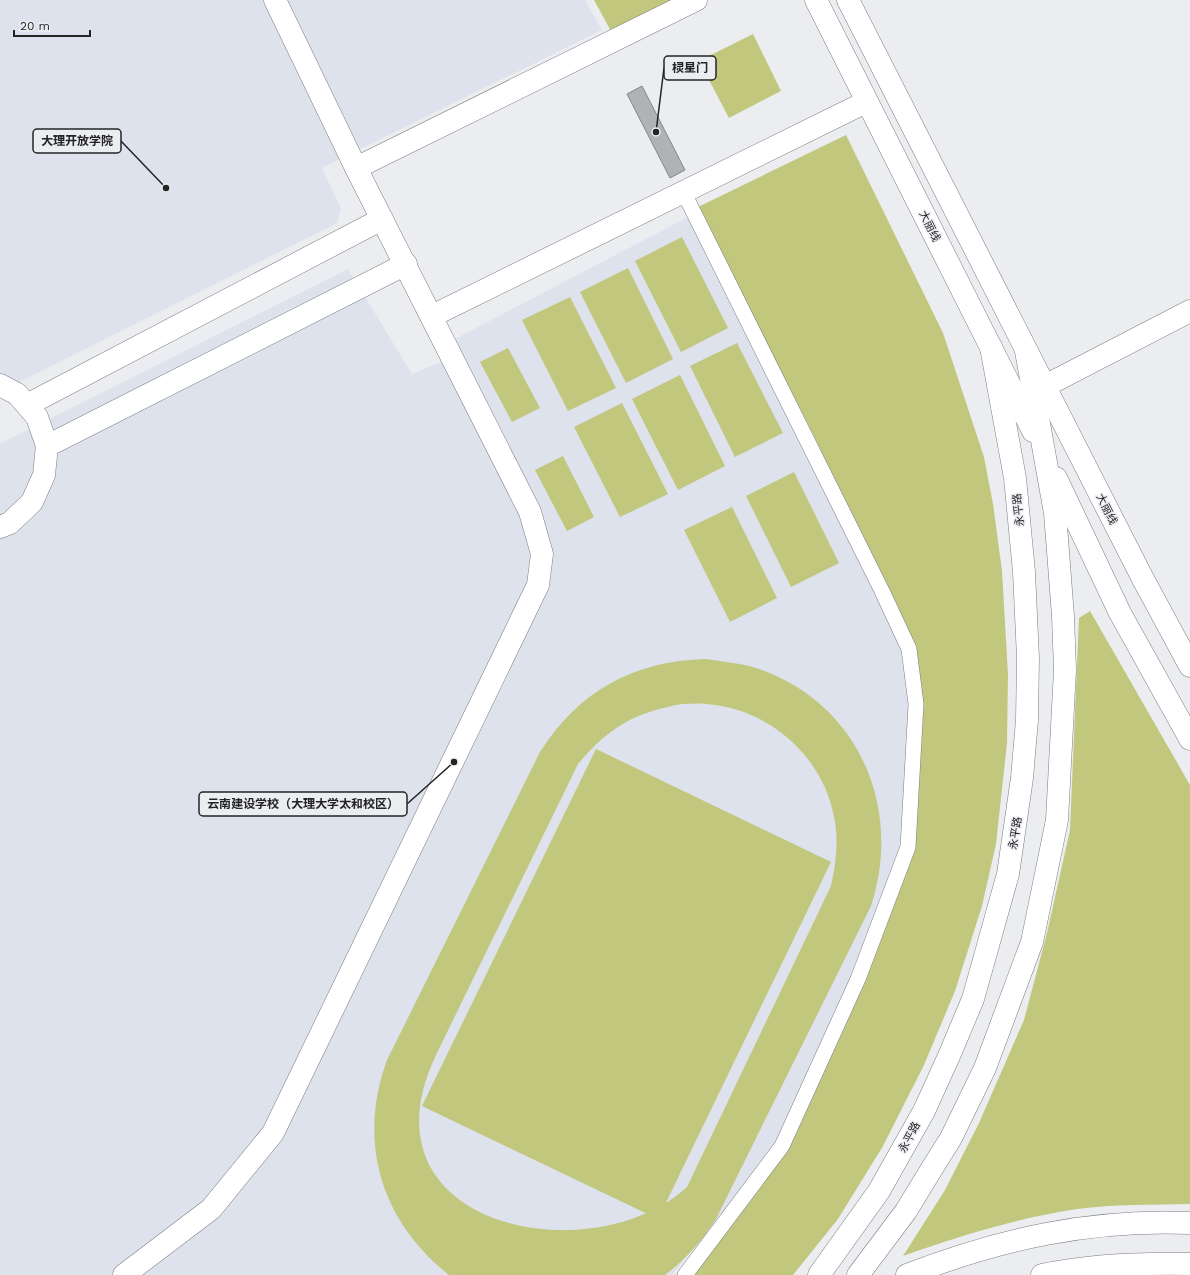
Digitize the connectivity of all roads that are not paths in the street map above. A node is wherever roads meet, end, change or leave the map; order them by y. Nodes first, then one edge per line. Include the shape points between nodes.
1 (275, 0) edge
2 (696, 0) edge
3 (816, 0) edge
4 (848, 0) edge
5 (866, 102) junction
6 (356, 168) junction
7 (684, 193) junction
8 (382, 219) junction
9 (406, 264) junction
10 (1190, 311) edge
11 (432, 316) junction
12 (991, 347) junction
13 (1026, 352) junction
14 (0, 385) edge
15 (1045, 386) junction
16 (27, 405) junction
17 (47, 446) junction
18 (1044, 453) junction
19 (0, 527) edge
20 (1190, 666) edge
21 (1190, 739) edge
22 (1190, 1223) edge
23 (1190, 1264) edge
24 (1128, 1270) edge
25 (124, 1275) edge
26 (685, 1275) edge
27 (819, 1275) edge
28 (858, 1275) edge
29 (907, 1275) edge
30 (1042, 1275) edge

1 - 6 main road
2 - 6 main road
3 - 5 main road, 大丽线
4 - 13 main road, 大丽线
5 - 7 main road
5 - 12 main road, 大丽线
6 - 8 main road
7 - 11 main road
7 - 26 lane via 909,649 916,704 908,847 858,979 782,1146
8 - 9 main road
8 - 16 main road
9 - 11 main road
9 - 17 main road
10 - 15 main road
11 - 25 main road via 530,512 542,554 538,585 273,1133 211,1209
12 - 18 main road, 大丽线
12 - 27 main road, 永平路 via 1015,478 1024,572 1028,658 1027,720 1022,778 1008,874 973,999 950,1056 924,1111 879,1190
13 - 15 main road, 大丽线
13 - 18 main road, 大丽线
14 - 16 main road via 17,394
15 - 20 main road, 大丽线
16 - 17 main road via 37,417
17 - 19 main road via 44,475 32,502 10,523
18 - 21 main road, 大丽线 via 1120,613
18 - 28 main road via 1055,513 1065,670 1057,820 1032,942 985,1068 951,1138 906,1211
22 - 29 main road via 1126,1225 1049,1232 949,1259
23 - 24 main road
24 - 30 main road via 1068,1270

